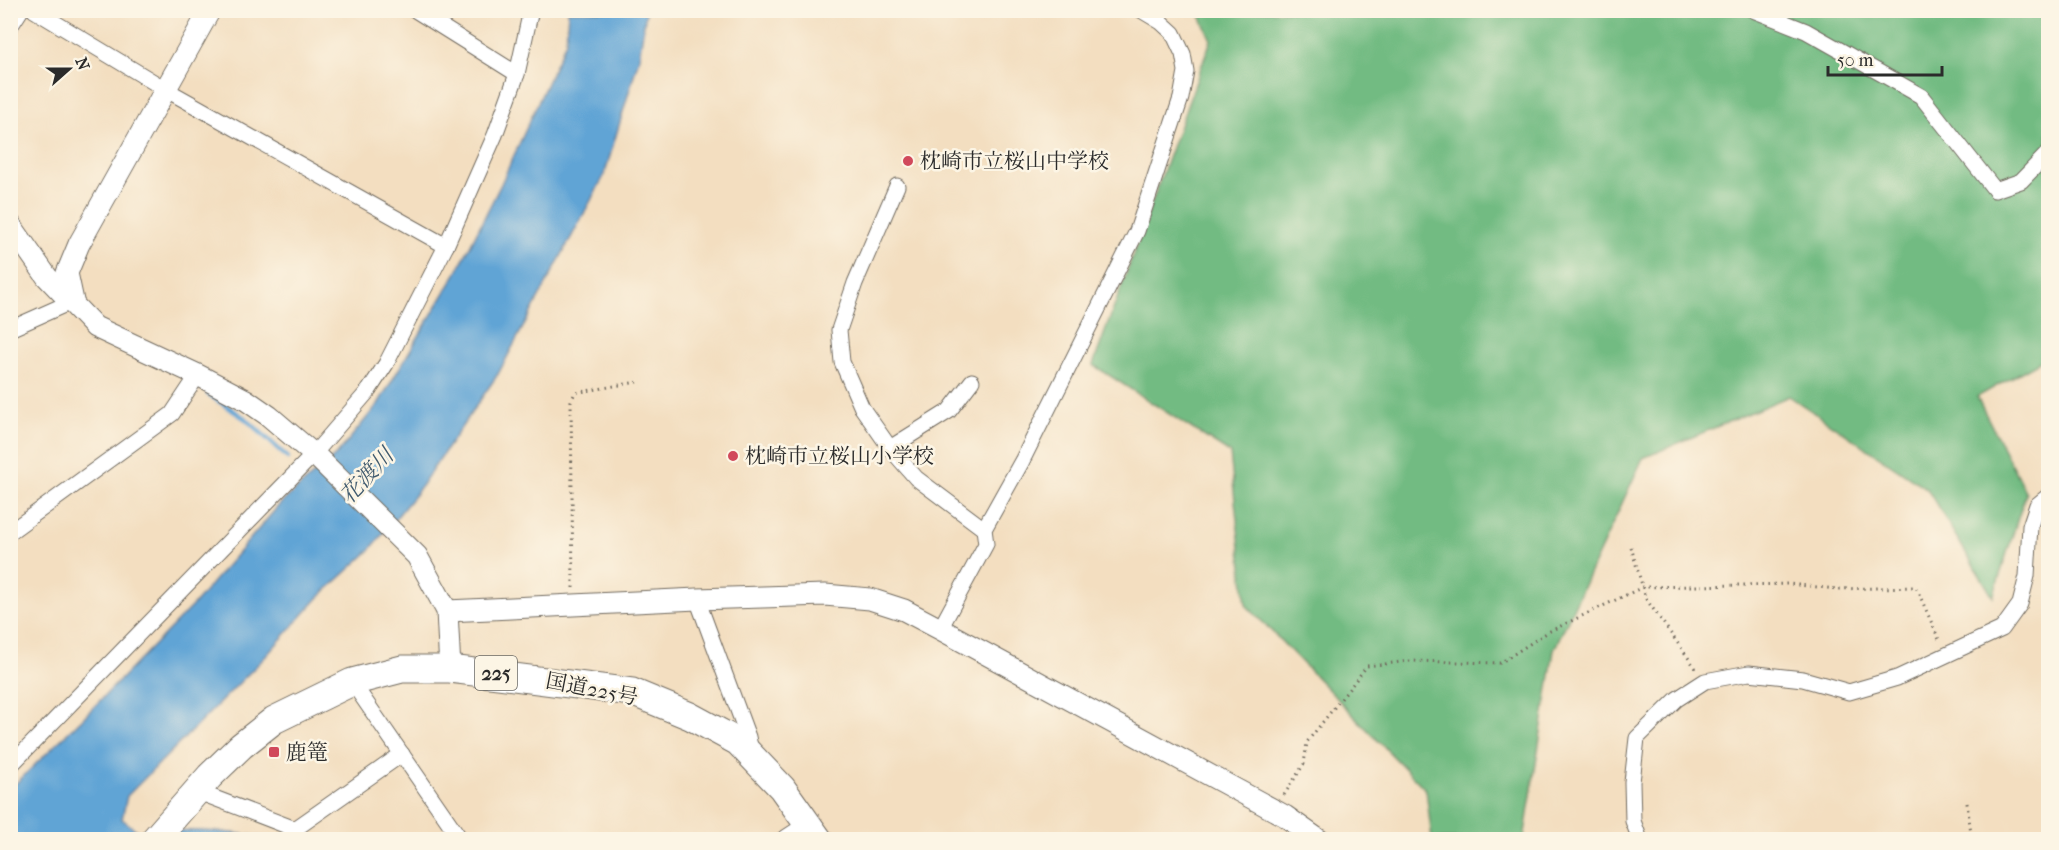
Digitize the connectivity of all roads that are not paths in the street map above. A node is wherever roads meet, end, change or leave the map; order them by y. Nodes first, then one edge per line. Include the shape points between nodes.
1 (21, 10) edge
2 (34, 10) edge
3 (210, 10) edge
4 (415, 10) edge
5 (531, 10) edge
6 (1141, 10) edge
7 (1754, 10) edge
8 (10, 27) edge
9 (517, 74) junction
10 (165, 89) junction
11 (2049, 153) edge
12 (897, 186) dead end
13 (10, 224) edge
14 (447, 246) junction
15 (73, 301) junction
16 (10, 330) edge
17 (198, 375) junction
18 (972, 381) dead end
19 (890, 448) junction
20 (315, 456) junction
21 (2049, 496) edge
22 (984, 529) junction
23 (10, 532) edge
24 (697, 598) junction
25 (447, 611) junction
26 (940, 628) junction
27 (450, 669) junction
28 (352, 682) junction
29 (402, 754) junction
30 (751, 756) junction
31 (10, 766) edge
32 (196, 791) junction
33 (813, 831) edge
34 (161, 832) edge
35 (461, 840) edge
36 (782, 840) edge
37 (1319, 840) edge
38 (1640, 840) edge

1 - 8 street
2 - 10 street
3 - 10 street
4 - 9 street
5 - 9 street
6 - 22 street via 1173,33 1184,54 1186,71 1181,98 1137,231
7 - 11 street via 1806,31 1921,96 1995,190 2021,181
9 - 14 street
10 - 14 street
10 - 15 street via 78,243 67,273
12 - 19 street via 839,330 842,362 849,381 862,408
13 - 15 street via 47,277
14 - 20 street via 386,364 356,408
15 - 16 street
15 - 17 street via 95,327
17 - 20 street via 246,399
17 - 23 street via 172,414
18 - 19 street via 949,411
19 - 22 street via 916,478
20 - 25 street via 403,541 427,570
20 - 31 street
21 - 38 street via 2037,505 2030,526 2027,576 2020,604 2002,629 1896,678 1849,692 1803,679 1749,673 1705,681 1677,699 1637,738 1632,782 1634,821
22 - 26 street via 986,544
24 - 25 street
24 - 26 street via 825,595 870,599
24 - 30 street via 748,737
25 - 27 street
26 - 37 street via 1274,810
27 - 28 highway, 国道225号 / 225 via 402,669
27 - 30 highway, 国道225号 / 225 via 632,693 690,716 738,742
28 - 29 street
28 - 32 highway, 国道225号 / 225 via 274,720
29 - 32 street via 295,829
29 - 35 street
30 - 33 highway, 国道225号 / 225 via 782,788
32 - 34 highway, 国道225号 / 225
33 - 36 street

